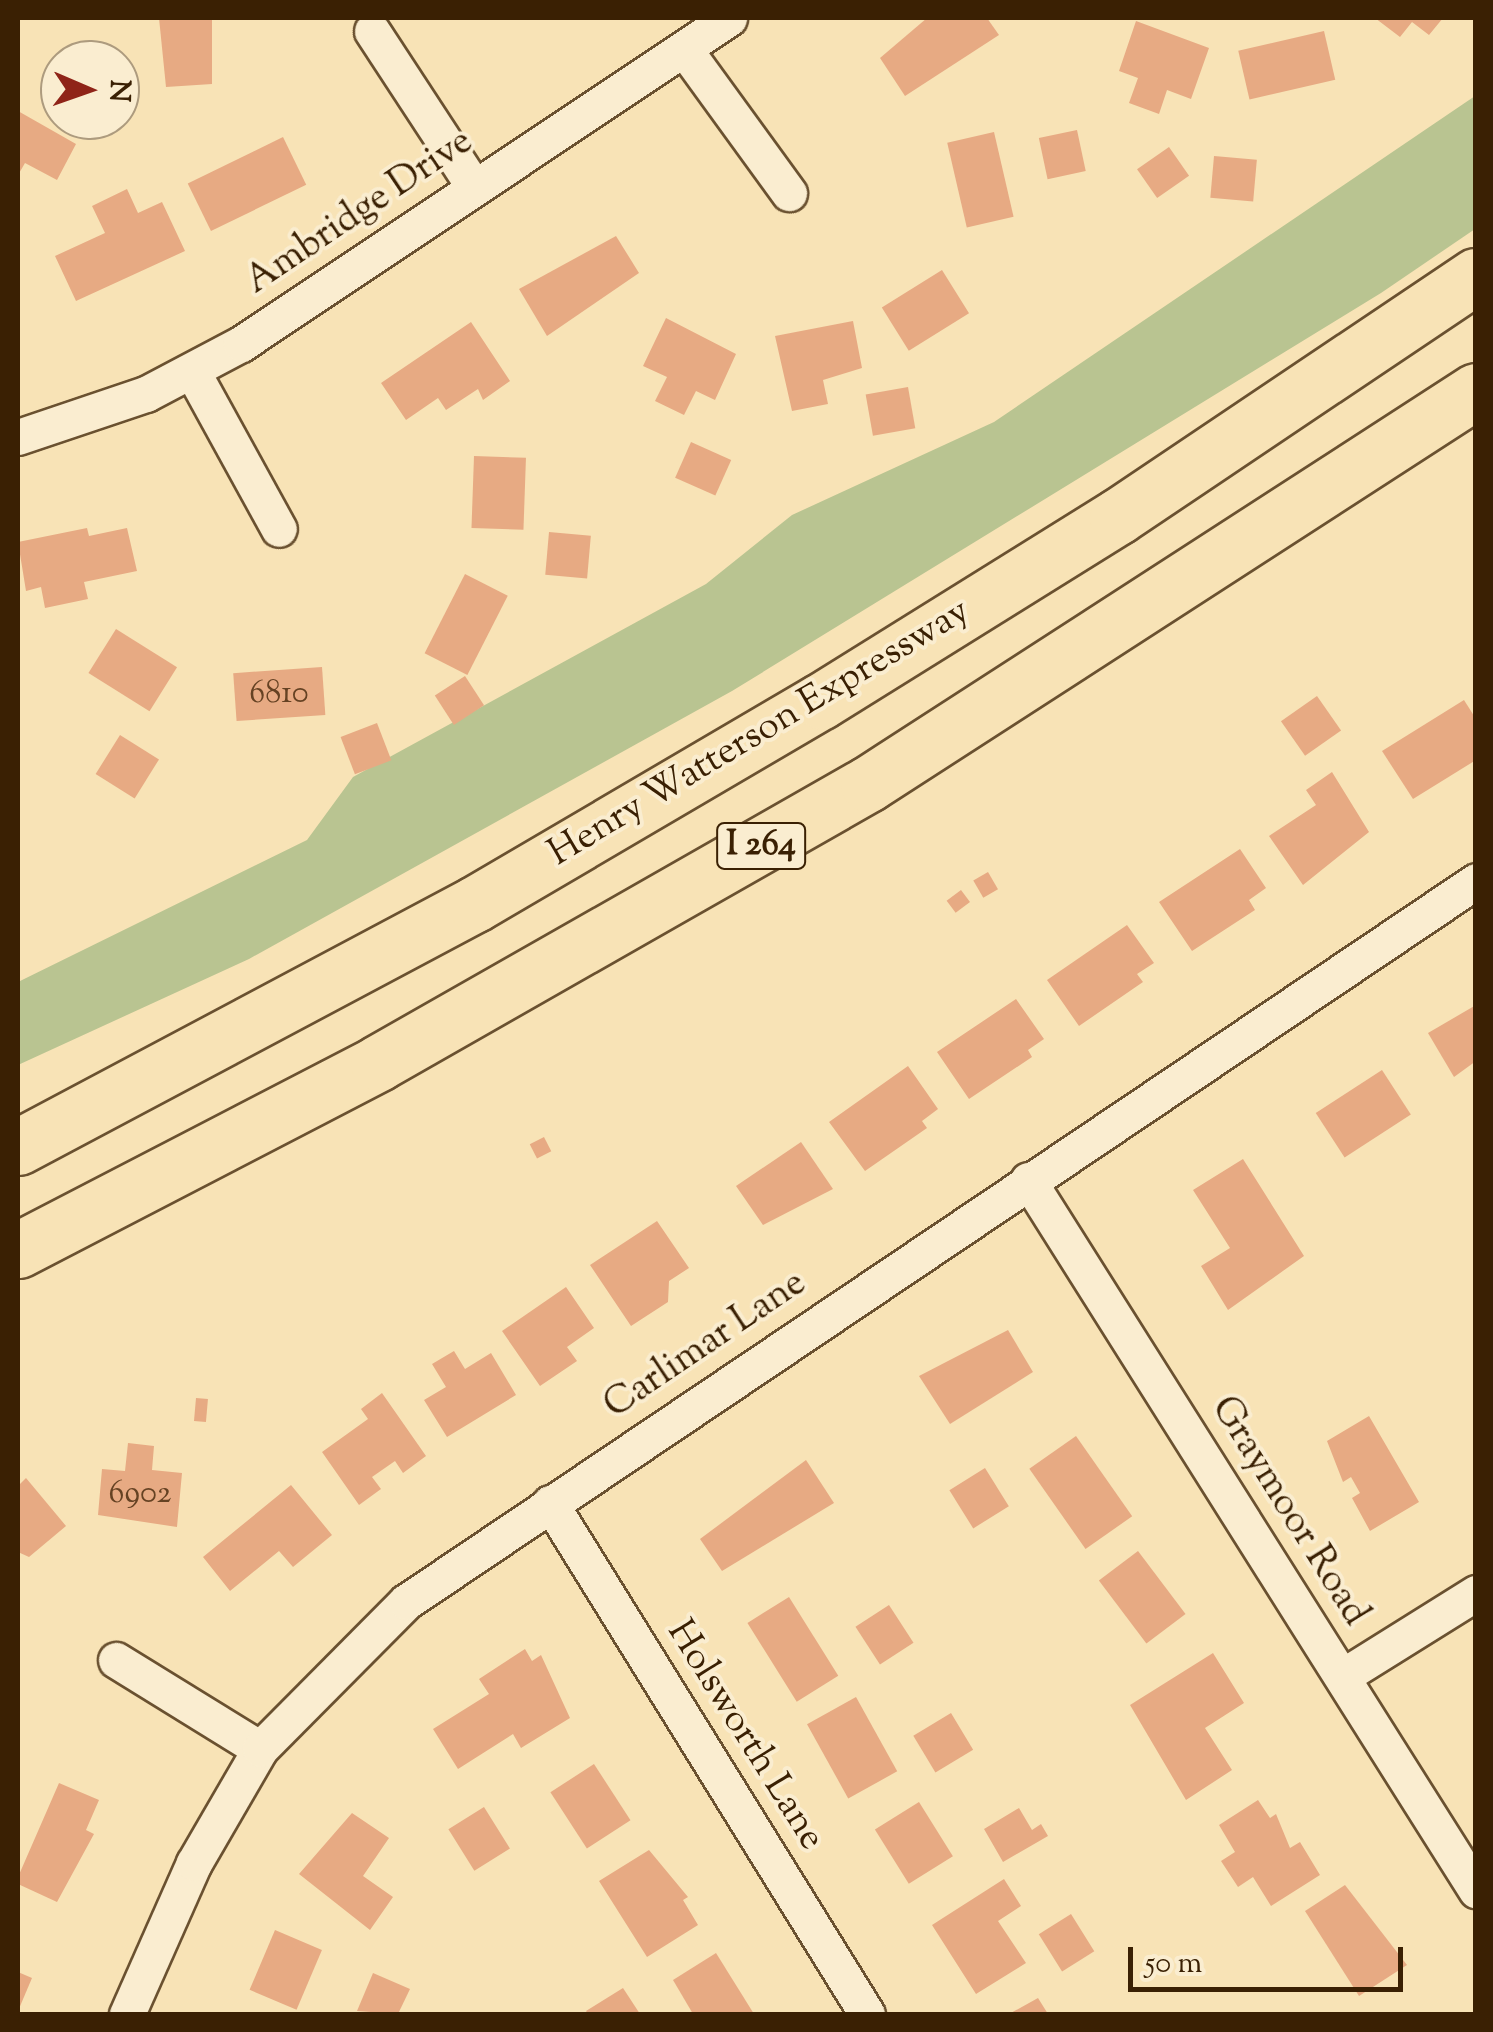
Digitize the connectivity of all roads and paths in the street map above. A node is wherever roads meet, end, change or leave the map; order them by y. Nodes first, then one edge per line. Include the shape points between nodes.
1 (729, 18) edge
2 (372, 32) dead end
3 (686, 50) junction
4 (474, 186) junction
5 (789, 193) dead end
6 (1476, 276) edge
7 (192, 371) junction
8 (1476, 391) edge
9 (18, 437) edge
10 (280, 529) dead end
11 (1476, 881) edge
12 (180, 1062) junction
13 (18, 1122) edge
14 (18, 1146) edge
15 (1028, 1180) junction
16 (31, 1246) edge
17 (550, 1503) junction
18 (1476, 1593) edge
19 (116, 1660) dead end
20 (1343, 1676) junction
21 (260, 1748) junction
22 (1476, 1890) edge
23 (127, 2014) edge
24 (867, 2014) edge

1 - 3 street, Ambridge Drive
2 - 4 street
3 - 4 street, Ambridge Drive
3 - 5 street
4 - 7 street, Ambridge Drive
6 - 12 highway, Henry Watterson Expressway / I 264 via 1117,517 821,702 475,904
7 - 9 street, Ambridge Drive
7 - 10 street
8 - 16 highway, I 264 via 868,784 539,975
11 - 15 street, Carlimar Lane
12 - 13 highway
12 - 14 highway, Henry Watterson Expressway / I 264
15 - 17 street, Carlimar Lane
15 - 20 street, Graymoor Road
17 - 21 street, Carlimar Lane via 406,1602
17 - 24 street, Holsworth Lane
18 - 20 street
19 - 21 street
20 - 22 street, Graymoor Road
21 - 23 street, Carlimar Lane via 194,1862

